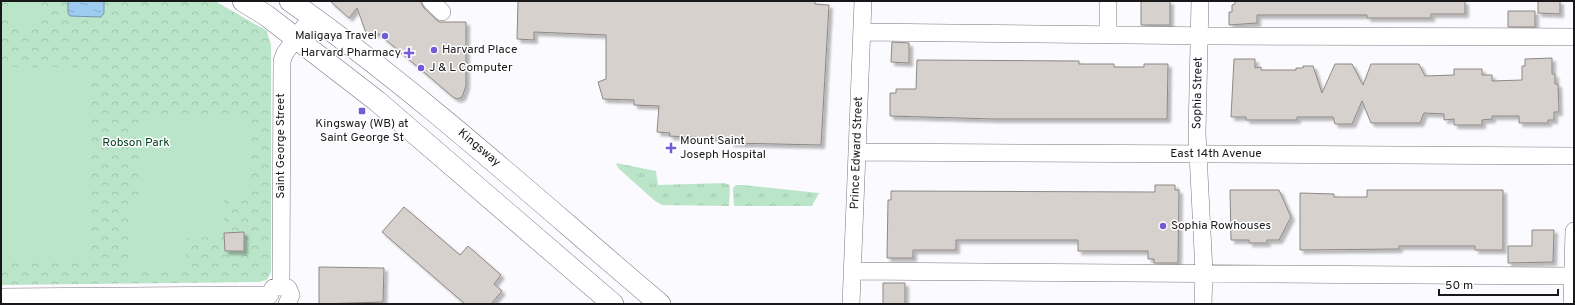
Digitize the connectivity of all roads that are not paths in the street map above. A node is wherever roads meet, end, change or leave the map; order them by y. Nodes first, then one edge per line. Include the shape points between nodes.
1 (243, 1) edge
2 (290, 1) edge
3 (863, 1) edge
4 (1108, 1) edge
5 (1200, 1) edge
6 (312, 16) junction
7 (862, 32) junction
8 (1108, 34) junction
9 (1200, 36) junction
10 (1574, 36) edge
11 (296, 38) junction
12 (857, 152) junction
13 (1198, 154) junction
14 (1574, 156) edge
15 (1574, 231) edge
16 (852, 271) junction
17 (1204, 272) junction
18 (1572, 276) junction
19 (275, 295) edge
20 (1, 297) edge
21 (287, 304) edge
22 (613, 304) edge
23 (660, 304) edge
24 (850, 304) edge
25 (1203, 304) edge
26 (1572, 304) edge

1 - 11 main road
2 - 6 main road, Kingsway
3 - 7 street, Prince Edward Street
4 - 8 street
5 - 9 street, Sophia Street
6 - 11 street, Saint George Street
6 - 23 main road, Kingsway via 481,148
7 - 8 street
7 - 12 street, Prince Edward Street
8 - 9 street
9 - 10 street
9 - 13 street, Sophia Street
11 - 19 street, Saint George Street via 285,53 282,73
11 - 22 main road via 377,101
12 - 13 street, East 14th Avenue
12 - 16 street, Prince Edward Street
13 - 14 street, East 14th Avenue
13 - 17 street, Sophia Street
15 - 18 street
16 - 17 street
16 - 24 street, Prince Edward Street
17 - 18 street
17 - 25 street, Sophia Street
18 - 26 street
19 - 20 street
19 - 21 street via 285,286 290,291 291,299

